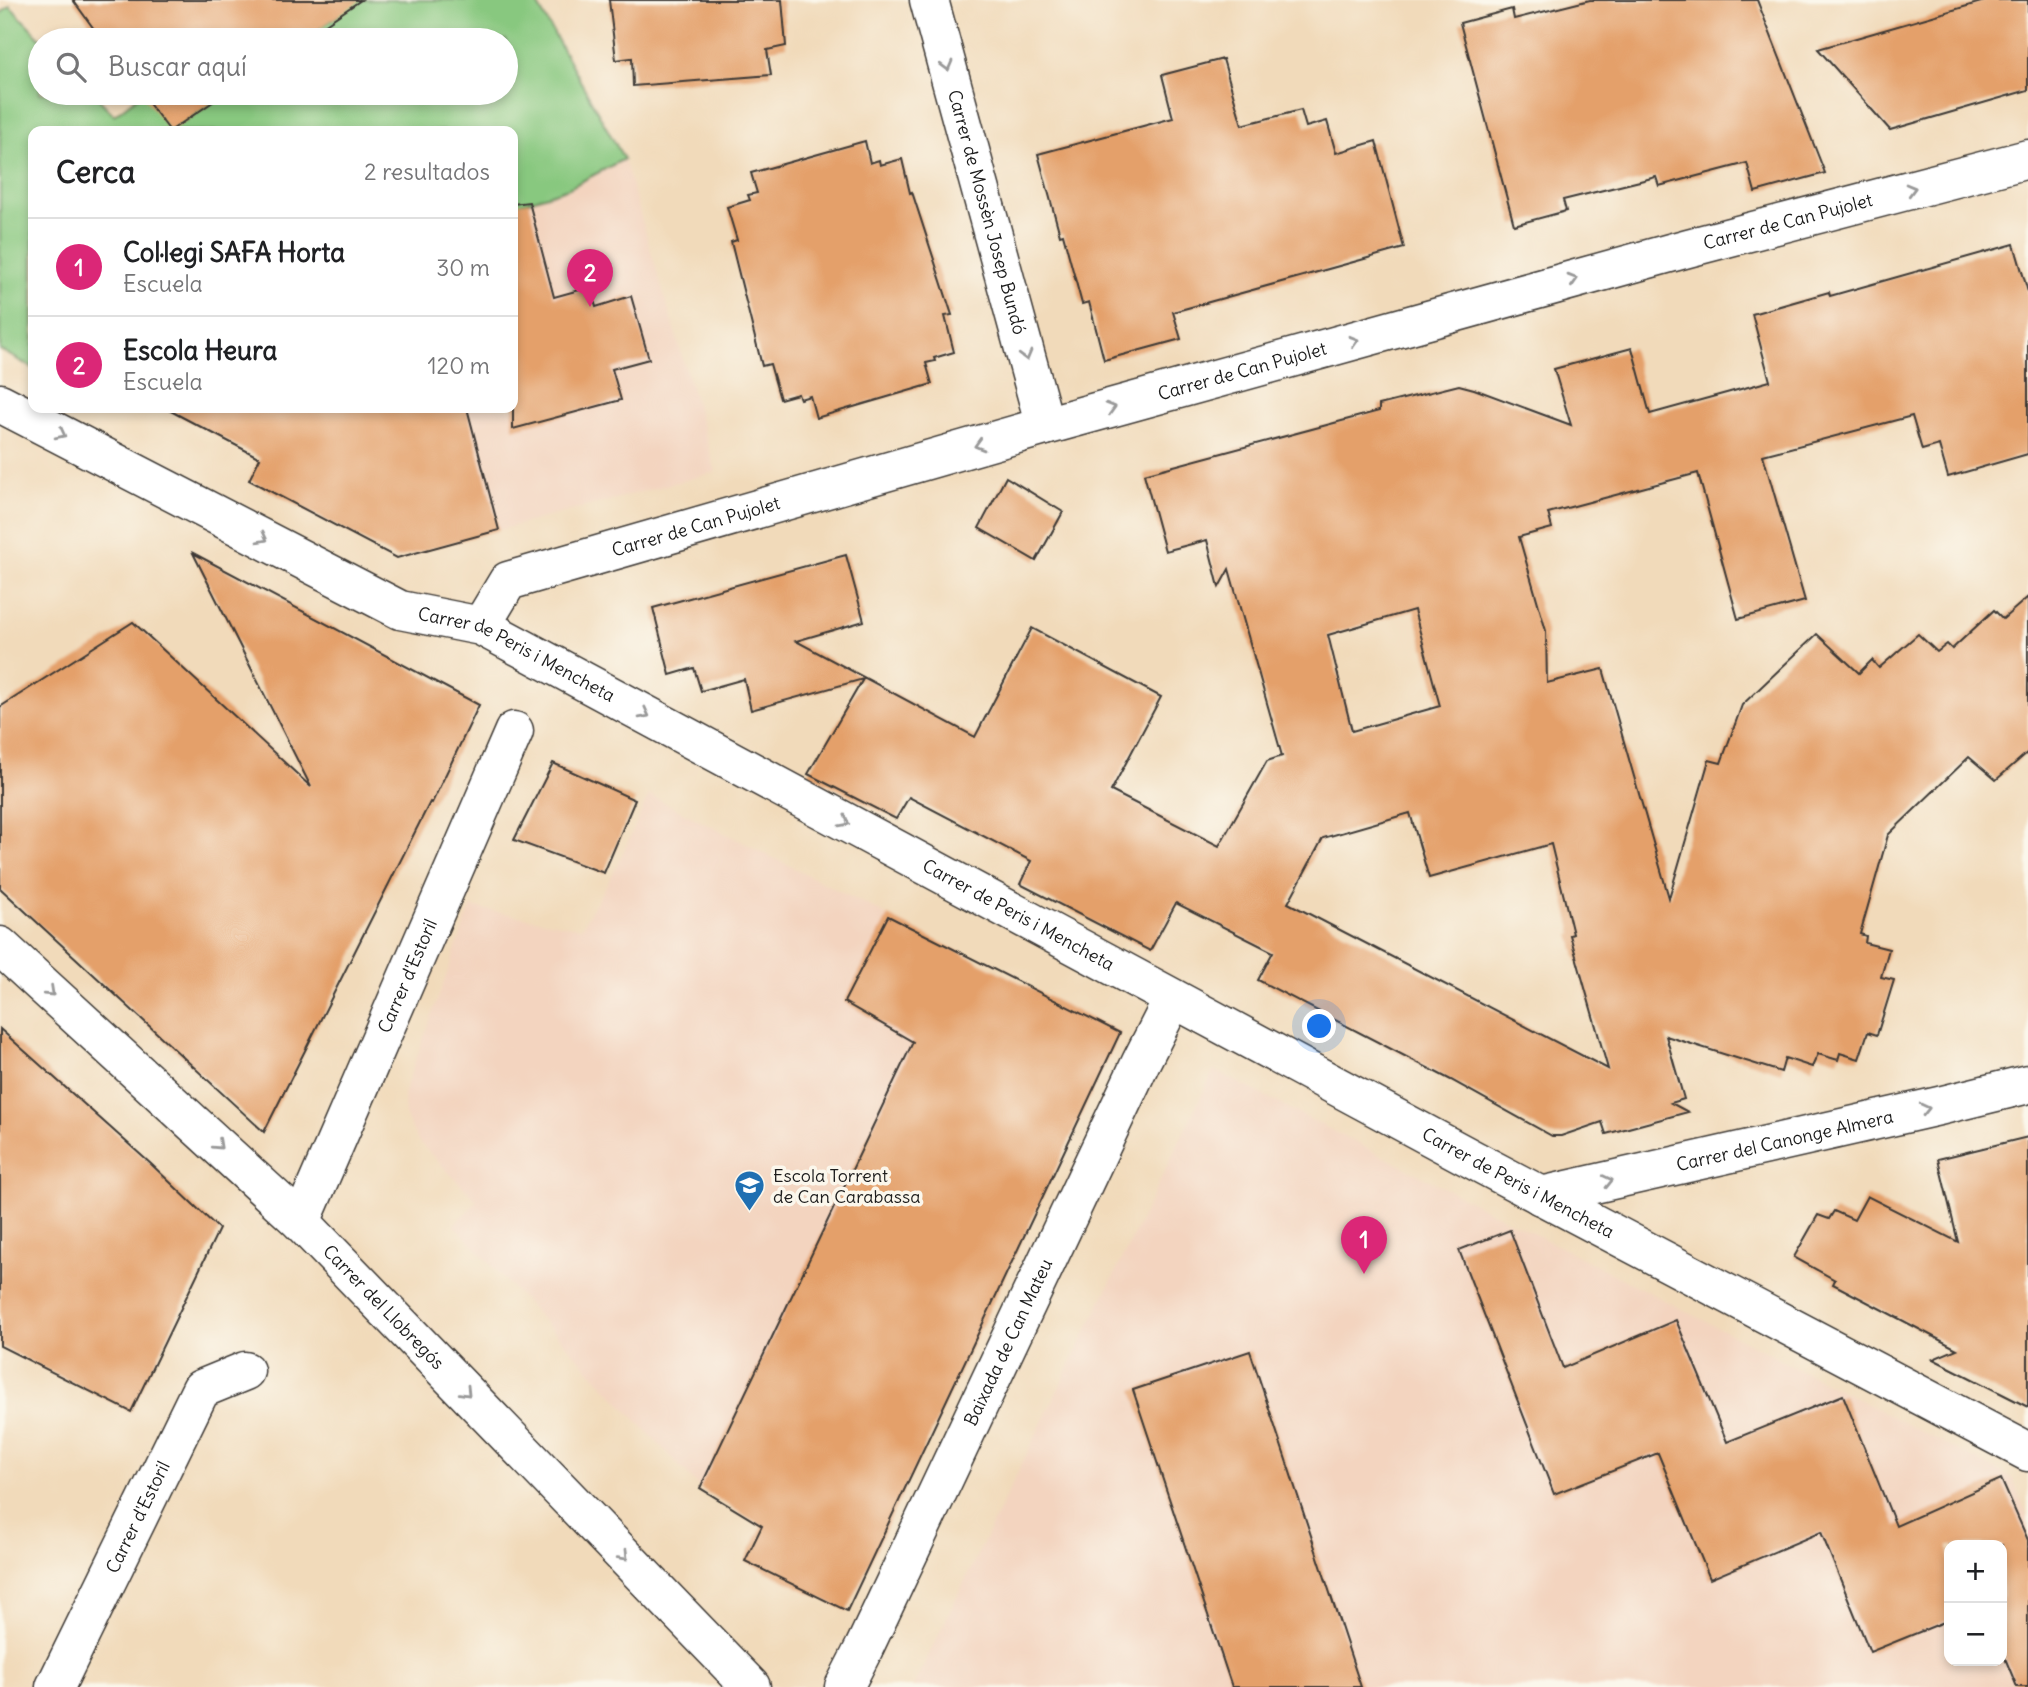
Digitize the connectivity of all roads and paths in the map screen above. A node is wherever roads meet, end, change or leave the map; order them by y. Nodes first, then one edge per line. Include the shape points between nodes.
1 (929, 0) edge
2 (2028, 159) edge
3 (0, 403) edge
4 (1045, 426) junction
5 (481, 626) junction
6 (514, 731) dead end
7 (0, 946) edge
8 (1173, 999) junction
9 (2028, 1084) edge
10 (1541, 1196) junction
11 (301, 1222) junction
12 (245, 1371) dead end
13 (2028, 1452) edge
14 (55, 1687) edge
15 (751, 1687) edge
16 (844, 1687) edge

1 -> 4 street, Carrer de Mossèn Josep Bundó
4 -> 2 street, Carrer de Can Pujolet
3 -> 5 street, Carrer de Peris i Mencheta via 400,610
4 -> 5 street, Carrer de Can Pujolet via 508,581
5 -> 8 street, Carrer de Peris i Mencheta
6 - 11 street, Carrer d'Estoril
7 -> 11 street, Carrer del Llobregós
8 - 10 street, Carrer de Peris i Mencheta
8 - 16 street, Baixada de Can Mateu
10 -> 9 street, Carrer del Canonge Almera
10 - 13 street, Carrer de Peris i Mencheta
11 -> 15 street, Carrer del Llobregós
12 - 14 street, Carrer d'Estoril via 201,1389

